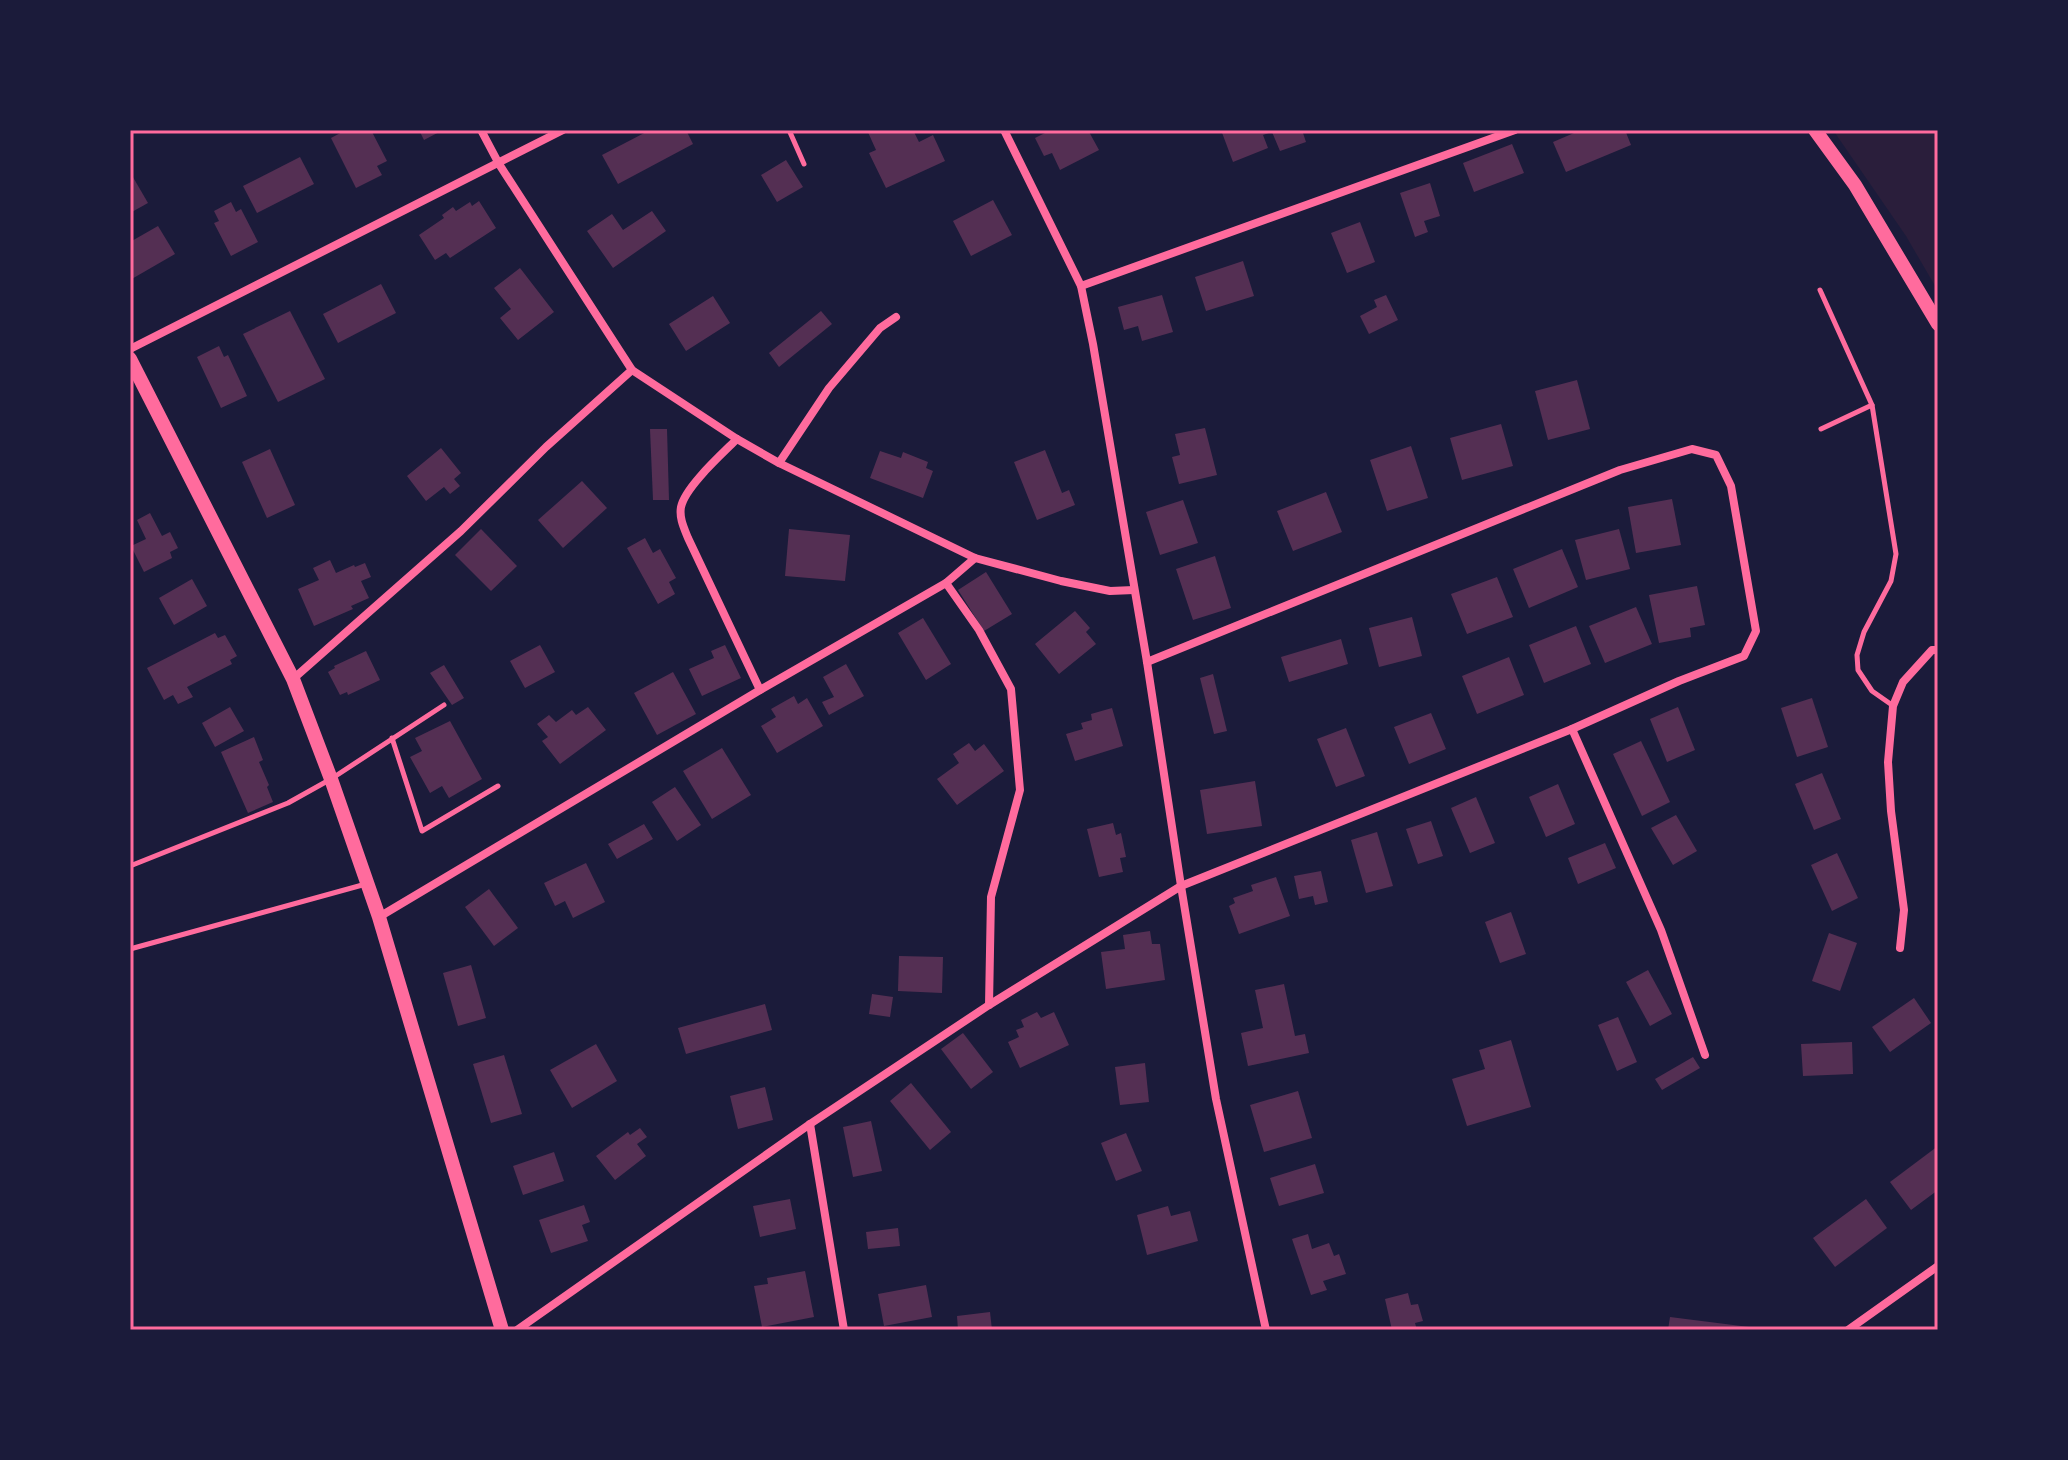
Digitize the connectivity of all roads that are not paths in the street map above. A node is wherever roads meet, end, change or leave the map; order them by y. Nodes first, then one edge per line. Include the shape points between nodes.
1 (481, 130) edge
2 (563, 130) edge
3 (789, 130) edge
4 (1004, 130) edge
5 (1515, 130) edge
6 (1815, 130) edge
7 (499, 164) junction
8 (804, 164) dead end
9 (1081, 286) junction
10 (1820, 290) dead end
11 (896, 317) dead end
12 (1938, 324) edge
13 (130, 349) edge
14 (130, 359) edge
15 (632, 370) junction
16 (1872, 405) junction
17 (1821, 429) dead end
18 (737, 439) junction
19 (779, 463) junction
20 (975, 558) junction
21 (946, 583) junction
22 (1134, 590) junction
23 (1938, 650) edge
24 (1147, 662) junction
25 (293, 679) junction
26 (760, 690) junction
27 (444, 705) dead end
28 (1893, 706) junction
29 (1572, 729) junction
30 (392, 738) junction
31 (331, 779) junction
32 (498, 786) dead end
33 (130, 866) edge
34 (367, 883) junction
35 (1181, 886) junction
36 (379, 917) junction
37 (1900, 948) dead end
38 (130, 949) edge
39 (989, 1005) junction
40 (1705, 1055) dead end
41 (810, 1124) junction
42 (1938, 1266) edge
43 (502, 1330) edge
44 (517, 1330) edge
45 (844, 1330) edge
46 (1266, 1330) edge
47 (1848, 1330) edge

1 - 7 street
2 - 7 street
3 - 8 lane
4 - 9 street
5 - 9 street
6 - 12 street via 1855,185
7 - 13 street
7 - 15 street
9 - 22 street
10 - 16 lane
11 - 19 street via 880,328 829,388
14 - 25 street
15 - 18 street
15 - 25 street
16 - 17 lane
16 - 28 lane via 1896,554 1891,581 1864,632 1858,670 1872,691
18 - 19 street
18 - 26 street via 683,500 682,525
19 - 20 street
20 - 21 street
20 - 22 street via 1110,591
21 - 26 street
21 - 39 street via 1011,689 1020,790 991,897
22 - 24 street
23 - 28 street via 1932,650 1903,682
24 - 29 street via 1620,470 1692,449 1716,455 1731,486 1756,631 1744,656
24 - 35 street
25 - 31 street
26 - 36 street
27 - 30 lane
28 - 37 street via 1888,762 1904,910
29 - 35 street
29 - 40 street via 1661,930
30 - 31 lane
30 - 32 lane via 422,831
31 - 33 lane via 288,803
31 - 34 street
34 - 36 street
34 - 38 lane
35 - 39 street
35 - 46 street via 1216,1099
36 - 43 street
39 - 41 street
41 - 44 street
41 - 45 street
42 - 47 street

